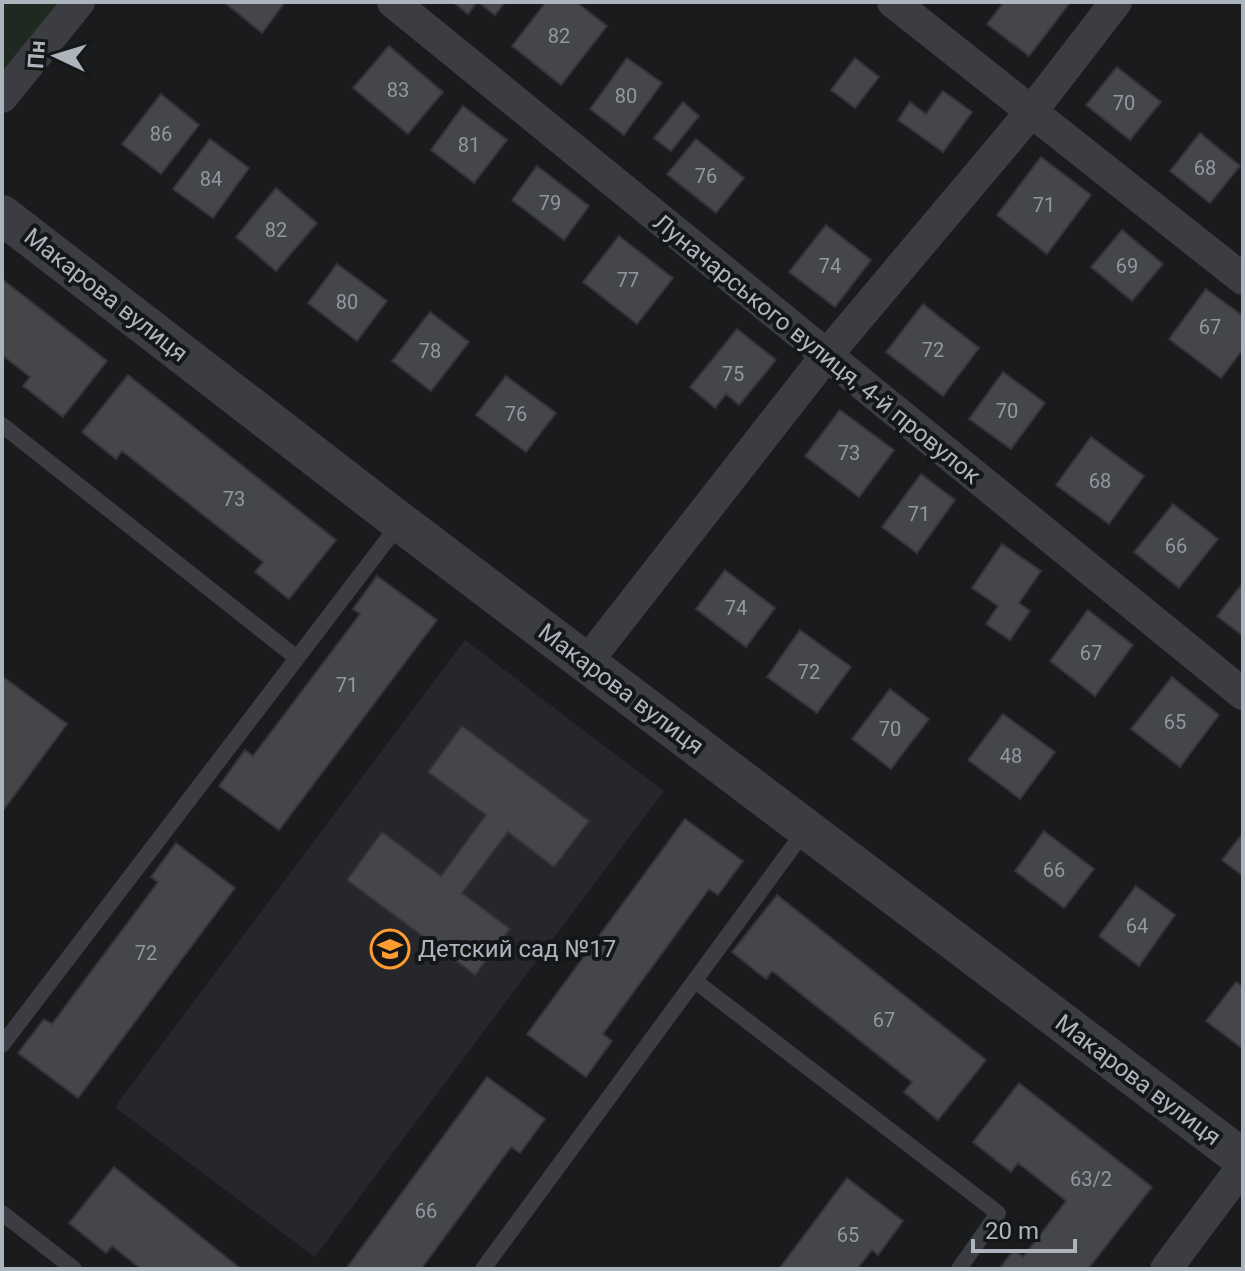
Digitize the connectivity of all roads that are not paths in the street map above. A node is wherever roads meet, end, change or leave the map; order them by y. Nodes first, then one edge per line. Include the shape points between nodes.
1 (79, 2) edge
2 (393, 2) edge
3 (893, 2) edge
4 (1116, 2) edge
5 (2, 97) edge
6 (1032, 111) junction
7 (2, 215) edge
8 (1243, 279) edge
9 (826, 356) junction
10 (2, 425) edge
11 (400, 522) junction
12 (297, 658) junction
13 (586, 663) junction
14 (1243, 694) edge
15 (806, 829) junction
16 (695, 981) junction
17 (2, 1045) edge
18 (1243, 1159) edge
19 (1243, 1166) edge
20 (2, 1213) edge
21 (74, 1269) edge
22 (483, 1269) edge
23 (959, 1269) edge
24 (1166, 1269) edge

1 - 5 street
2 - 9 street, Луначарського вулиця, 4-й провулок
3 - 6 street
4 - 6 street
6 - 8 street
6 - 9 street
7 - 11 street, Макарова вулиця
9 - 13 street
9 - 14 street, Луначарського вулиця, 4-й провулок
10 - 12 lane
11 - 12 lane
11 - 13 street, Макарова вулиця
12 - 17 lane
13 - 15 street, Макарова вулиця
15 - 16 lane
15 - 18 street, Макарова вулиця
16 - 22 lane
16 - 23 lane via 998,1213
19 - 24 street
20 - 21 lane

